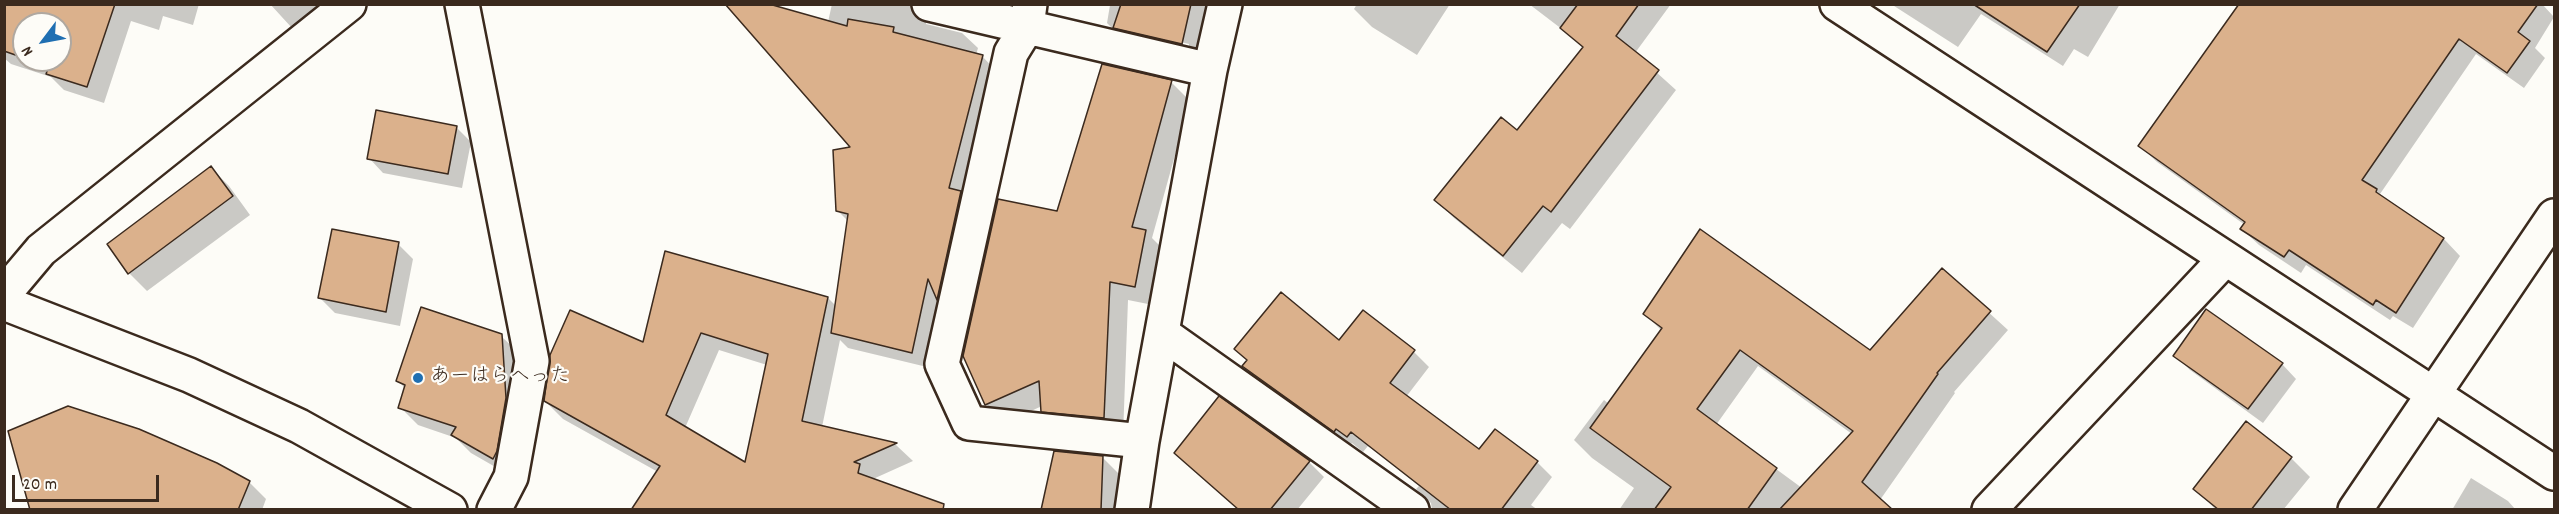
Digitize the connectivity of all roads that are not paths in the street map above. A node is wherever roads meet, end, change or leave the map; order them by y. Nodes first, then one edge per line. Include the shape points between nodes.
1 (349, 4) edge
2 (462, 4) edge
3 (929, 4) edge
4 (1225, 4) edge
5 (1837, 4) edge
6 (1028, 16) edge
7 (1210, 70) junction
8 (2554, 216) edge
9 (2225, 259) junction
10 (4, 294) edge
11 (4, 303) edge
12 (1162, 333) junction
13 (2434, 394) junction
14 (1142, 441) junction
15 (2554, 472) edge
16 (450, 510) edge
17 (494, 510) edge
18 (1132, 510) edge
19 (1412, 510) edge
20 (1989, 510) edge
21 (2355, 510) edge

1 - 10 street via 41,250
2 - 17 street via 532,361 511,477
3 - 6 street
4 - 7 street
5 - 9 street
6 - 7 street
6 - 14 street via 1011,53 942,364 969,423
7 - 12 street
8 - 13 street
9 - 13 street
9 - 20 street
11 - 16 street via 209,384 299,426
12 - 14 street
12 - 19 street
13 - 15 street
13 - 21 street
14 - 18 street

